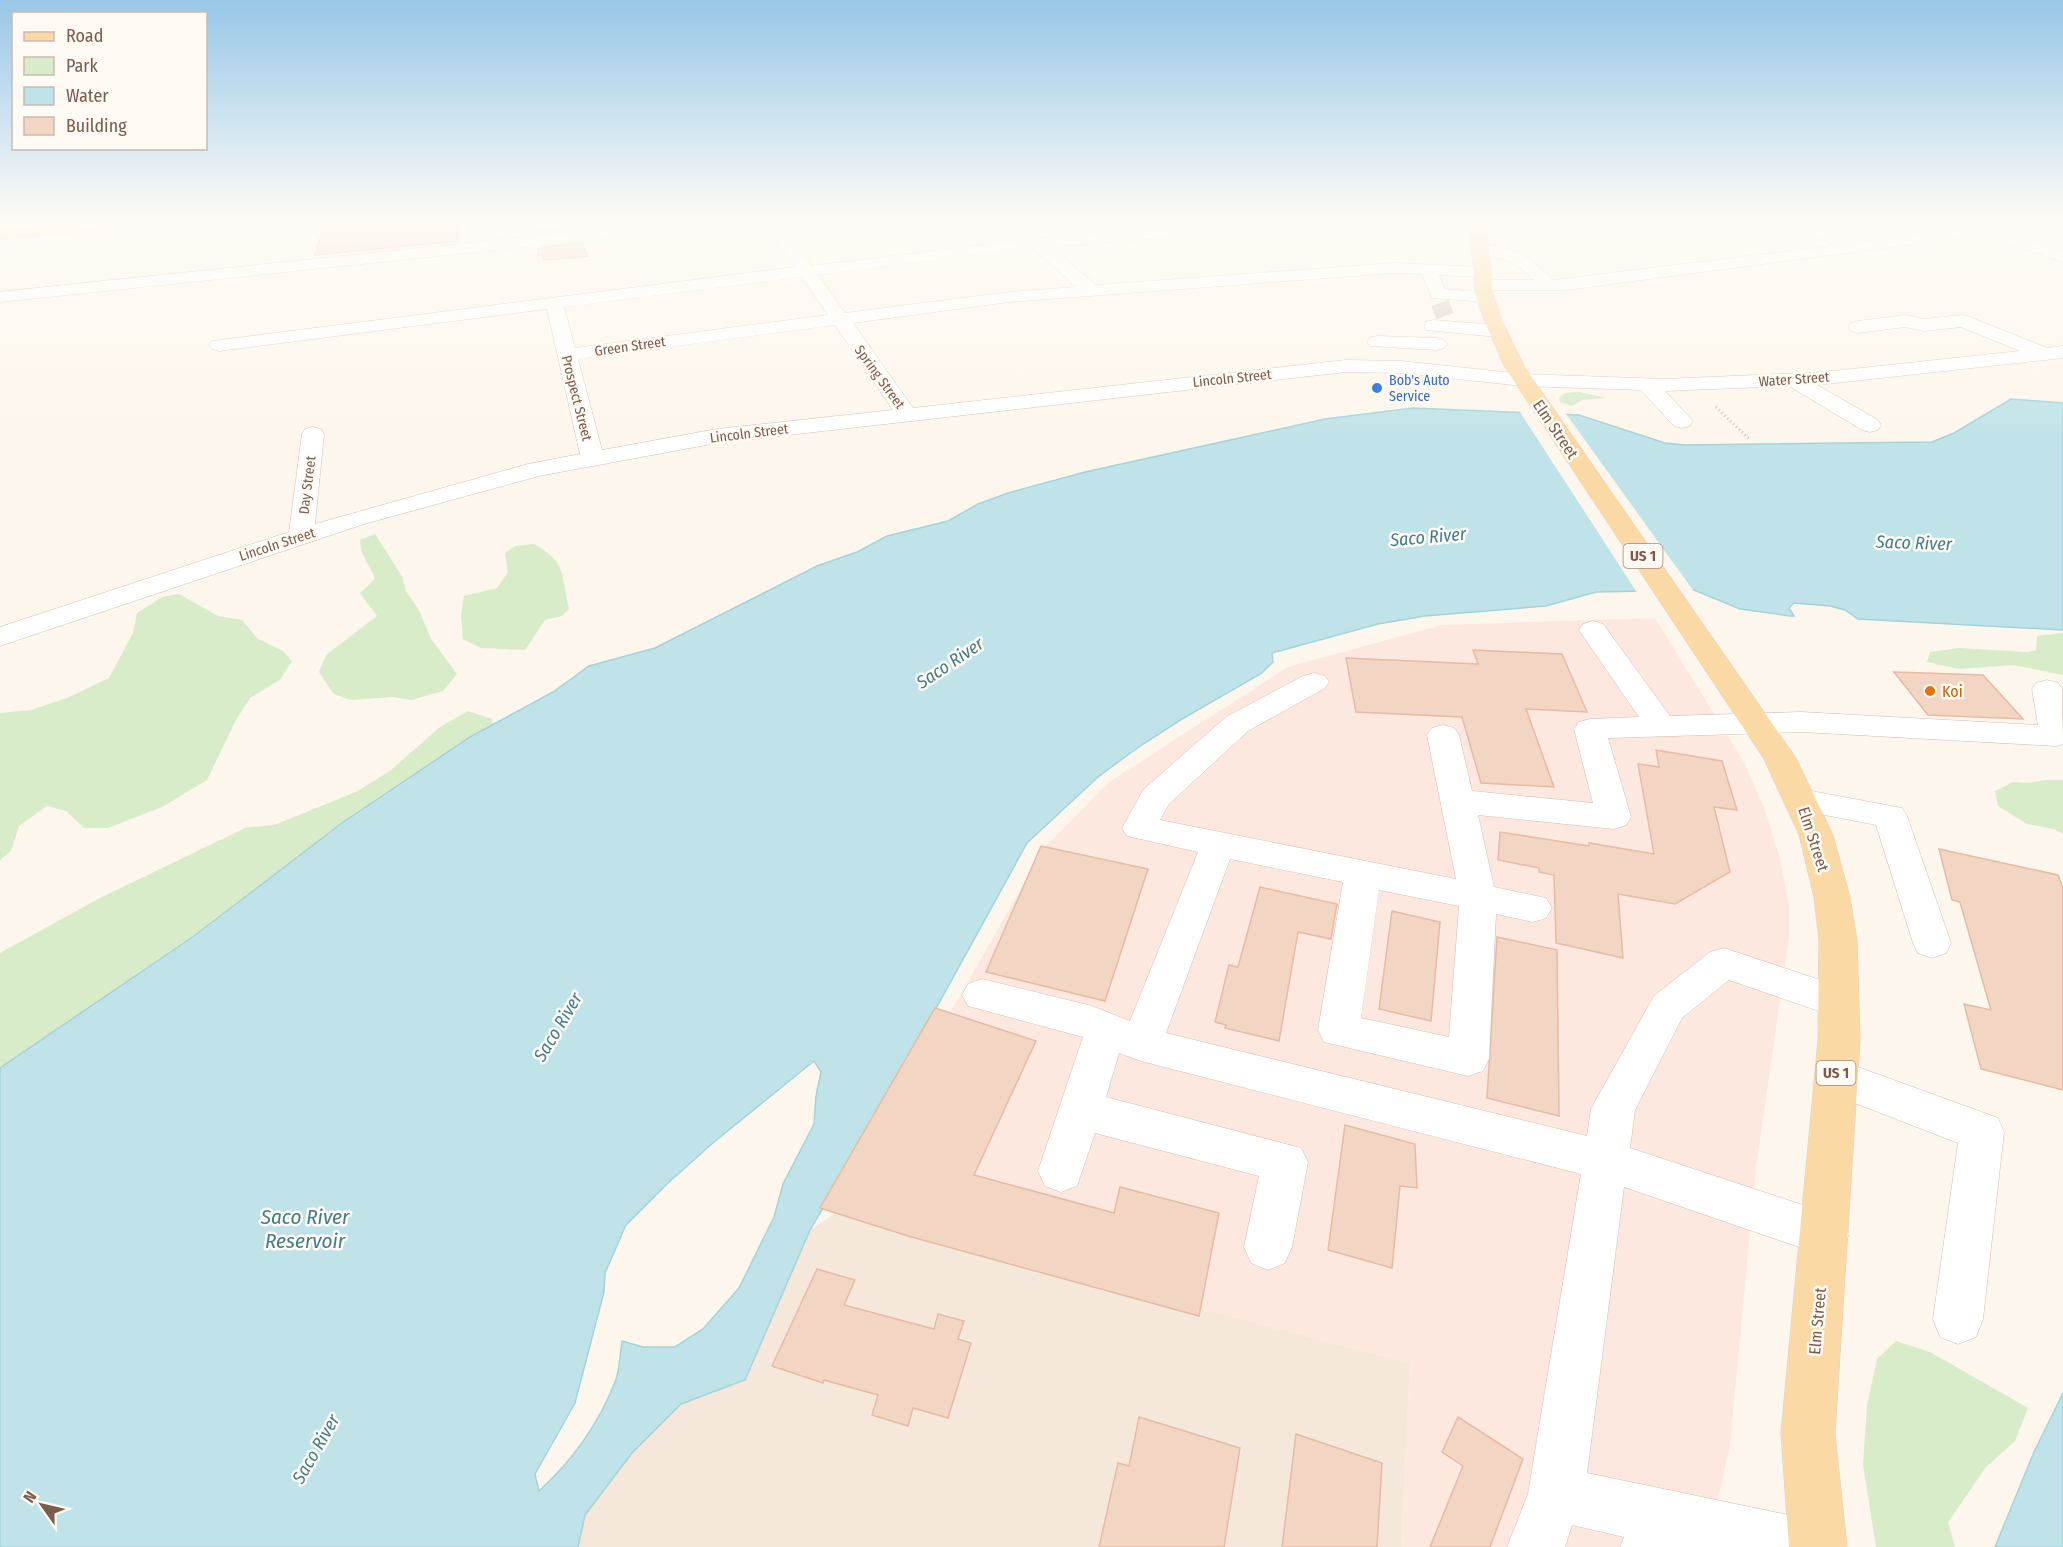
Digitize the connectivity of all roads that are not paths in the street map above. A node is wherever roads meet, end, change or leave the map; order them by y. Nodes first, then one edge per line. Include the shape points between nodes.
1 (36, 293) edge
2 (623, 293) edge
3 (821, 293) edge
4 (1061, 293) edge
5 (1434, 293) tunnel mouth
6 (1463, 293) edge
7 (1485, 293) edge
8 (1458, 295) junction
9 (0, 297) edge
10 (554, 302) junction
11 (1440, 317) junction
12 (838, 318) junction
13 (1497, 331) junction
14 (2001, 336) junction
15 (1908, 341) dead end
16 (1959, 341) dead end
17 (1377, 342) dead end
18 (219, 345) dead end
19 (1927, 350) dead end
20 (2055, 354) edge
21 (566, 355) junction
22 (1958, 365) junction
23 (1441, 370) junction
24 (1523, 380) junction
25 (1794, 380) junction
26 (1646, 384) junction
27 (907, 414) junction
28 (1682, 421) dead end
29 (1870, 425) dead end
30 (313, 434) dead end
31 (592, 458) junction
32 (301, 536) junction
33 (1593, 630) dead end
34 (0, 637) edge
35 (1314, 682) dead end
36 (2047, 689) dead end
37 (1758, 724) junction
38 (1661, 727) junction
39 (1443, 735) dead end
40 (1801, 800) junction
41 (1457, 801) junction
42 (1218, 844) junction
43 (1363, 873) junction
44 (1478, 895) junction
45 (1533, 908) dead end
46 (1932, 943) dead end
47 (982, 995) dead end
48 (1839, 1002) junction
49 (1123, 1037) junction
50 (1836, 1077) junction
51 (1080, 1110) junction
52 (1607, 1161) junction
53 (1061, 1171) dead end
54 (1825, 1234) junction
55 (1268, 1247) dead end
56 (1958, 1319) dead end
57 (1556, 1494) junction
58 (1657, 1532) edge
59 (1536, 1547) edge
60 (1803, 1547) edge
61 (1818, 1547) edge

1 - 9 street
2 - 10 street
3 - 12 street, Spring Street
4 - 12 street, Green Street
5 - 11 street
6 - 8 street
7 - 13 main road, Elm Street / US 1
8 - 11 street
8 - 11 street
10 - 18 street
10 - 21 street, Prospect Street
11 - 13 street
11 - 17 street
11 - 23 street
12 - 21 street, Green Street
12 - 27 street, Spring Street
13 - 24 main road, Elm Street / US 1
14 - 15 street via 1963,321 1866,326
14 - 16 street
14 - 20 street
19 - 22 street
20 - 22 street, Water Street
21 - 31 street, Prospect Street
22 - 25 street, Water Street
23 - 24 street, Lincoln Street
23 - 27 street, Lincoln Street via 1334,367
24 - 26 street, Water Street
24 - 37 main road, Elm Street / US 1
25 - 26 street, Water Street
25 - 29 street
26 - 28 street
27 - 31 street, Lincoln Street via 676,442
30 - 32 street, Day Street
31 - 32 street, Lincoln Street via 440,494
32 - 34 street, Lincoln Street
33 - 38 street
35 - 42 street via 1237,724 1156,797 1139,828
36 - 37 street via 2056,736 1801,722
37 - 38 street
37 - 40 main road, Elm Street / US 1
38 - 41 street via 1590,729 1614,817
39 - 41 street
40 - 46 street via 1890,816
40 - 48 main road, Elm Street / US 1 via 1816,835 1832,897 1838,940
41 - 44 street
42 - 43 street
42 - 49 street
43 - 44 street
43 - 44 street via 1339,1030 1468,1059
44 - 45 street
47 - 49 street via 1092,1023
48 - 50 main road, Elm Street / US 1
48 - 52 street via 1725,963 1668,1007 1613,1109
49 - 51 street
49 - 52 street
50 - 54 main road, Elm Street / US 1
50 - 56 street via 1982,1132
51 - 53 street
51 - 55 street via 1285,1162
52 - 54 street
52 - 57 street
54 - 61 main road, Elm Street / US 1 via 1808,1433
57 - 58 street
57 - 59 street
58 - 60 street

